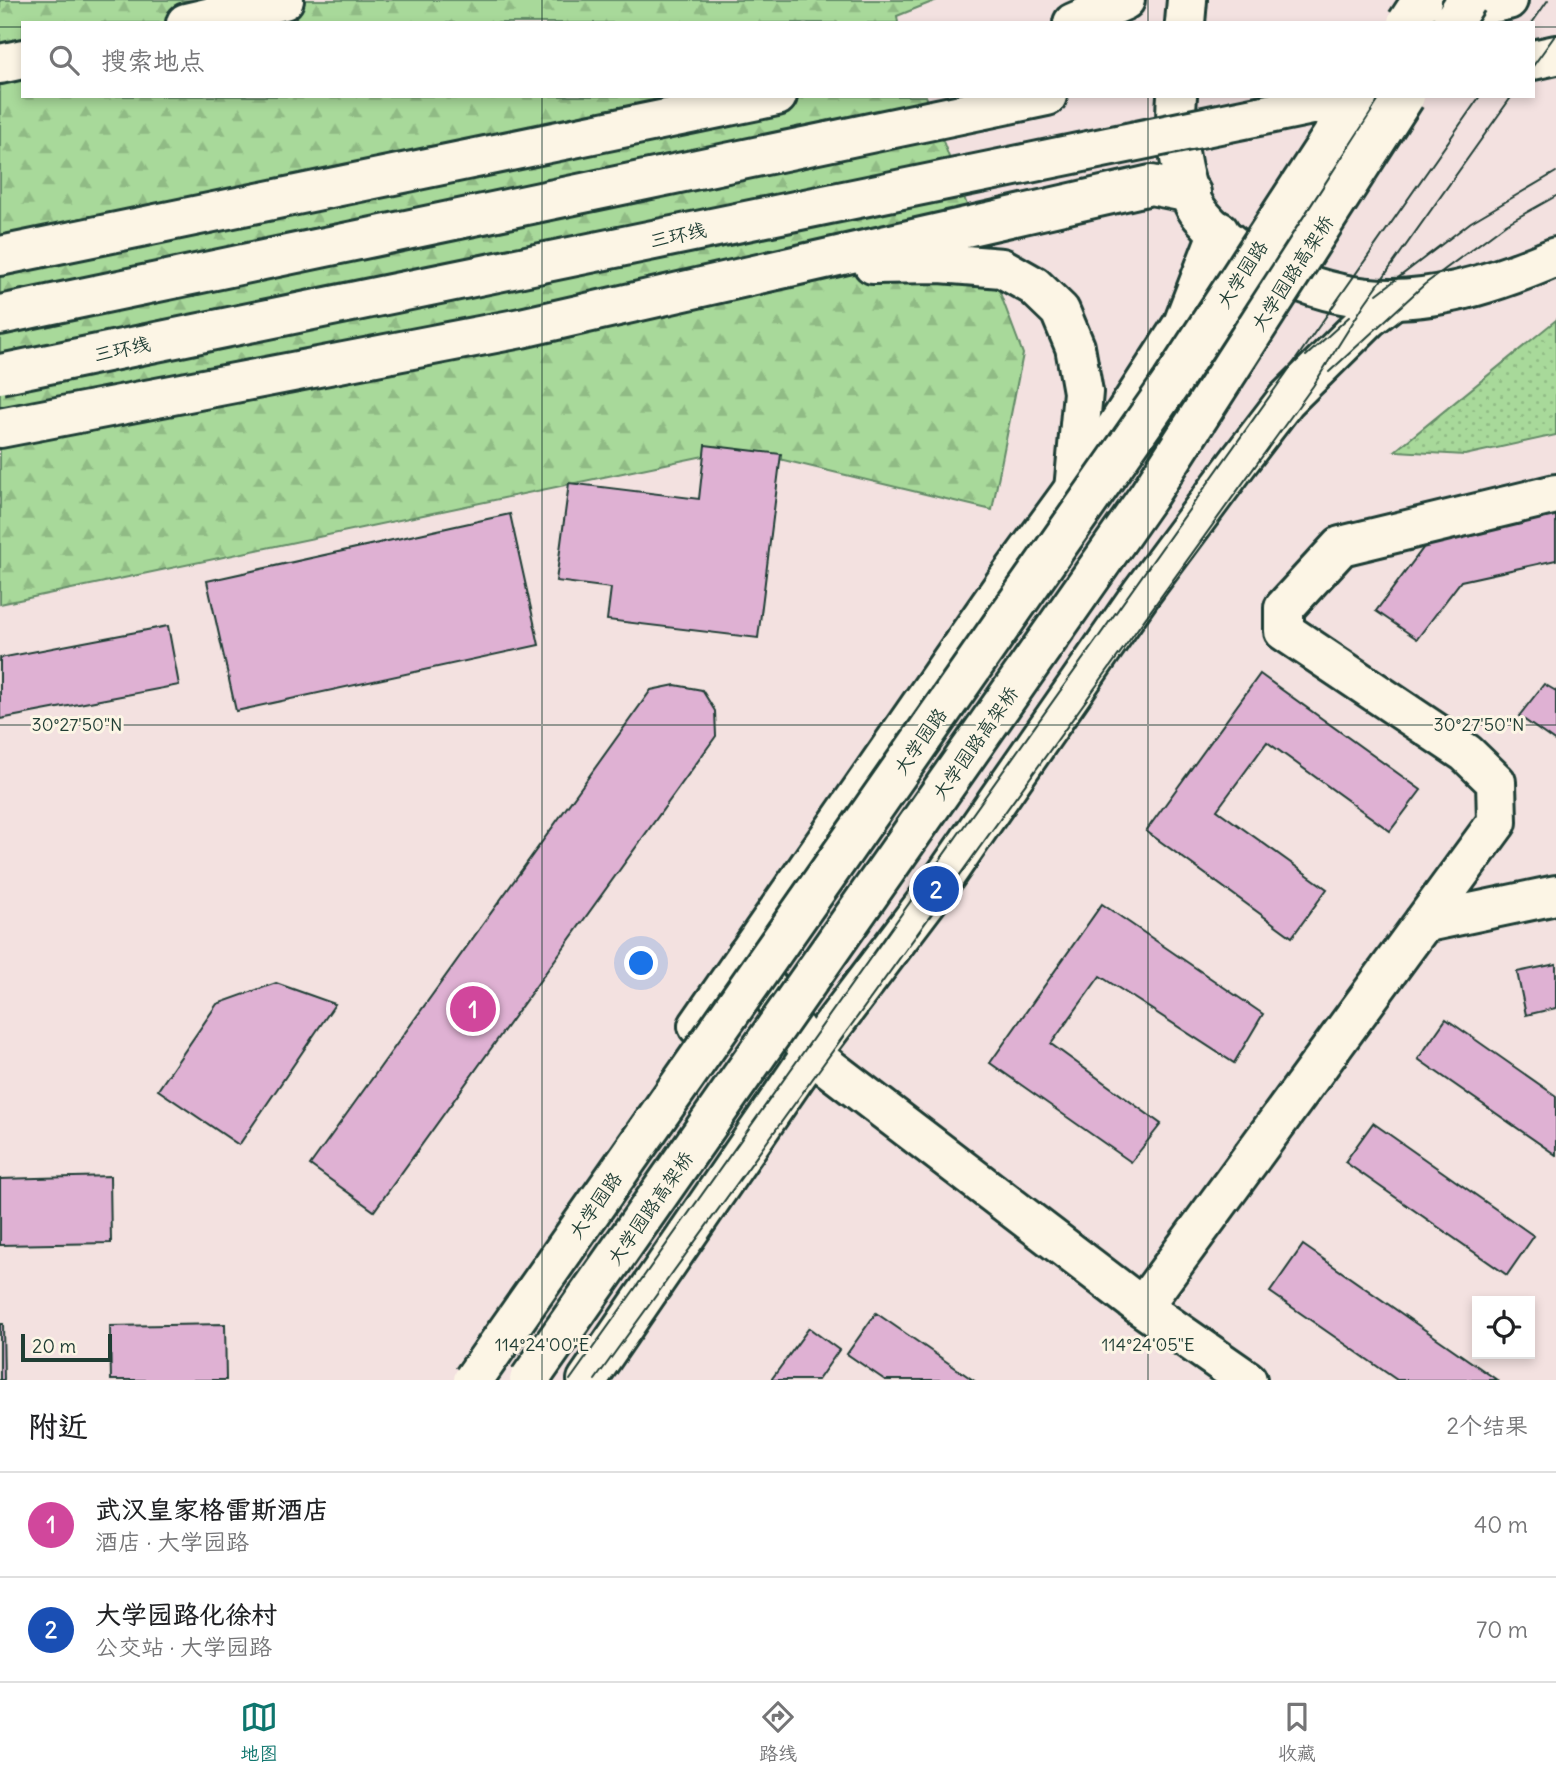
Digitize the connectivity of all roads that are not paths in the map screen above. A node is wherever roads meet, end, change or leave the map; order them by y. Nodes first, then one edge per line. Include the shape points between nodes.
1 (284, 0) edge
2 (1125, 0) edge
3 (1187, 0) edge
4 (1422, 0) edge
5 (1467, 0) edge
6 (1508, 0) edge
7 (195, 21) edge
8 (1078, 21) edge
9 (1185, 21) edge
10 (1408, 21) edge
11 (1408, 21) edge
12 (1453, 21) edge
13 (1556, 55) edge
14 (21, 59) edge
15 (1535, 60) edge
16 (0, 64) edge
17 (767, 98) edge
18 (1037, 98) edge
19 (1177, 98) edge
20 (1347, 98) edge
21 (1356, 98) edge
22 (1404, 98) edge
23 (1191, 193) junction
24 (1219, 231) junction
25 (0, 256) edge
26 (1556, 257) edge
27 (798, 265) junction
28 (1394, 299) junction
29 (0, 314) edge
30 (0, 374) edge
31 (0, 428) edge
32 (1074, 490) junction
33 (1556, 494) edge
34 (1556, 895) edge
35 (1423, 923) junction
36 (747, 955) junction
37 (811, 1054) junction
38 (1142, 1307) junction
39 (453, 1380) edge
40 (473, 1380) edge
41 (529, 1380) edge
42 (587, 1380) edge
43 (1247, 1380) edge

1 - 7 main road
2 - 8 main road
3 - 9 main road
4 - 10 main road, bridge
5 - 12 main road, bridge
6 - 11 main road, bridge
13 - 15 main road
14 - 16 main road
17 - 25 main road
18 - 29 main road
19 - 23 main road via 1180,168
20 - 30 main road, 三环线, bridge
21 - 40 main road, 大学园路, bridge via 1172,382
22 - 41 main road, 大学园路高架桥, bridge via 1149,496
23 - 24 main road via 1199,213
23 - 27 main road via 1152,184
24 - 28 main road via 1266,266 1319,290 1353,298
24 - 32 main road, 大学园路 via 1183,324
26 - 28 main road via 1448,294
27 - 31 main road via 520,328
27 - 32 main road via 940,263 1002,268 1034,286 1060,311 1075,347 1083,392
28 - 37 main road via 1369,318 1278,410 1142,592 936,889
32 - 36 main road, 大学园路
33 - 35 main road via 1341,546 1284,608 1284,631 1466,753 1496,782 1497,822
34 - 35 main road
35 - 38 main road
36 - 37 main road
36 - 39 main road, 大学园路
37 - 38 main road
37 - 42 main road
38 - 43 main road

